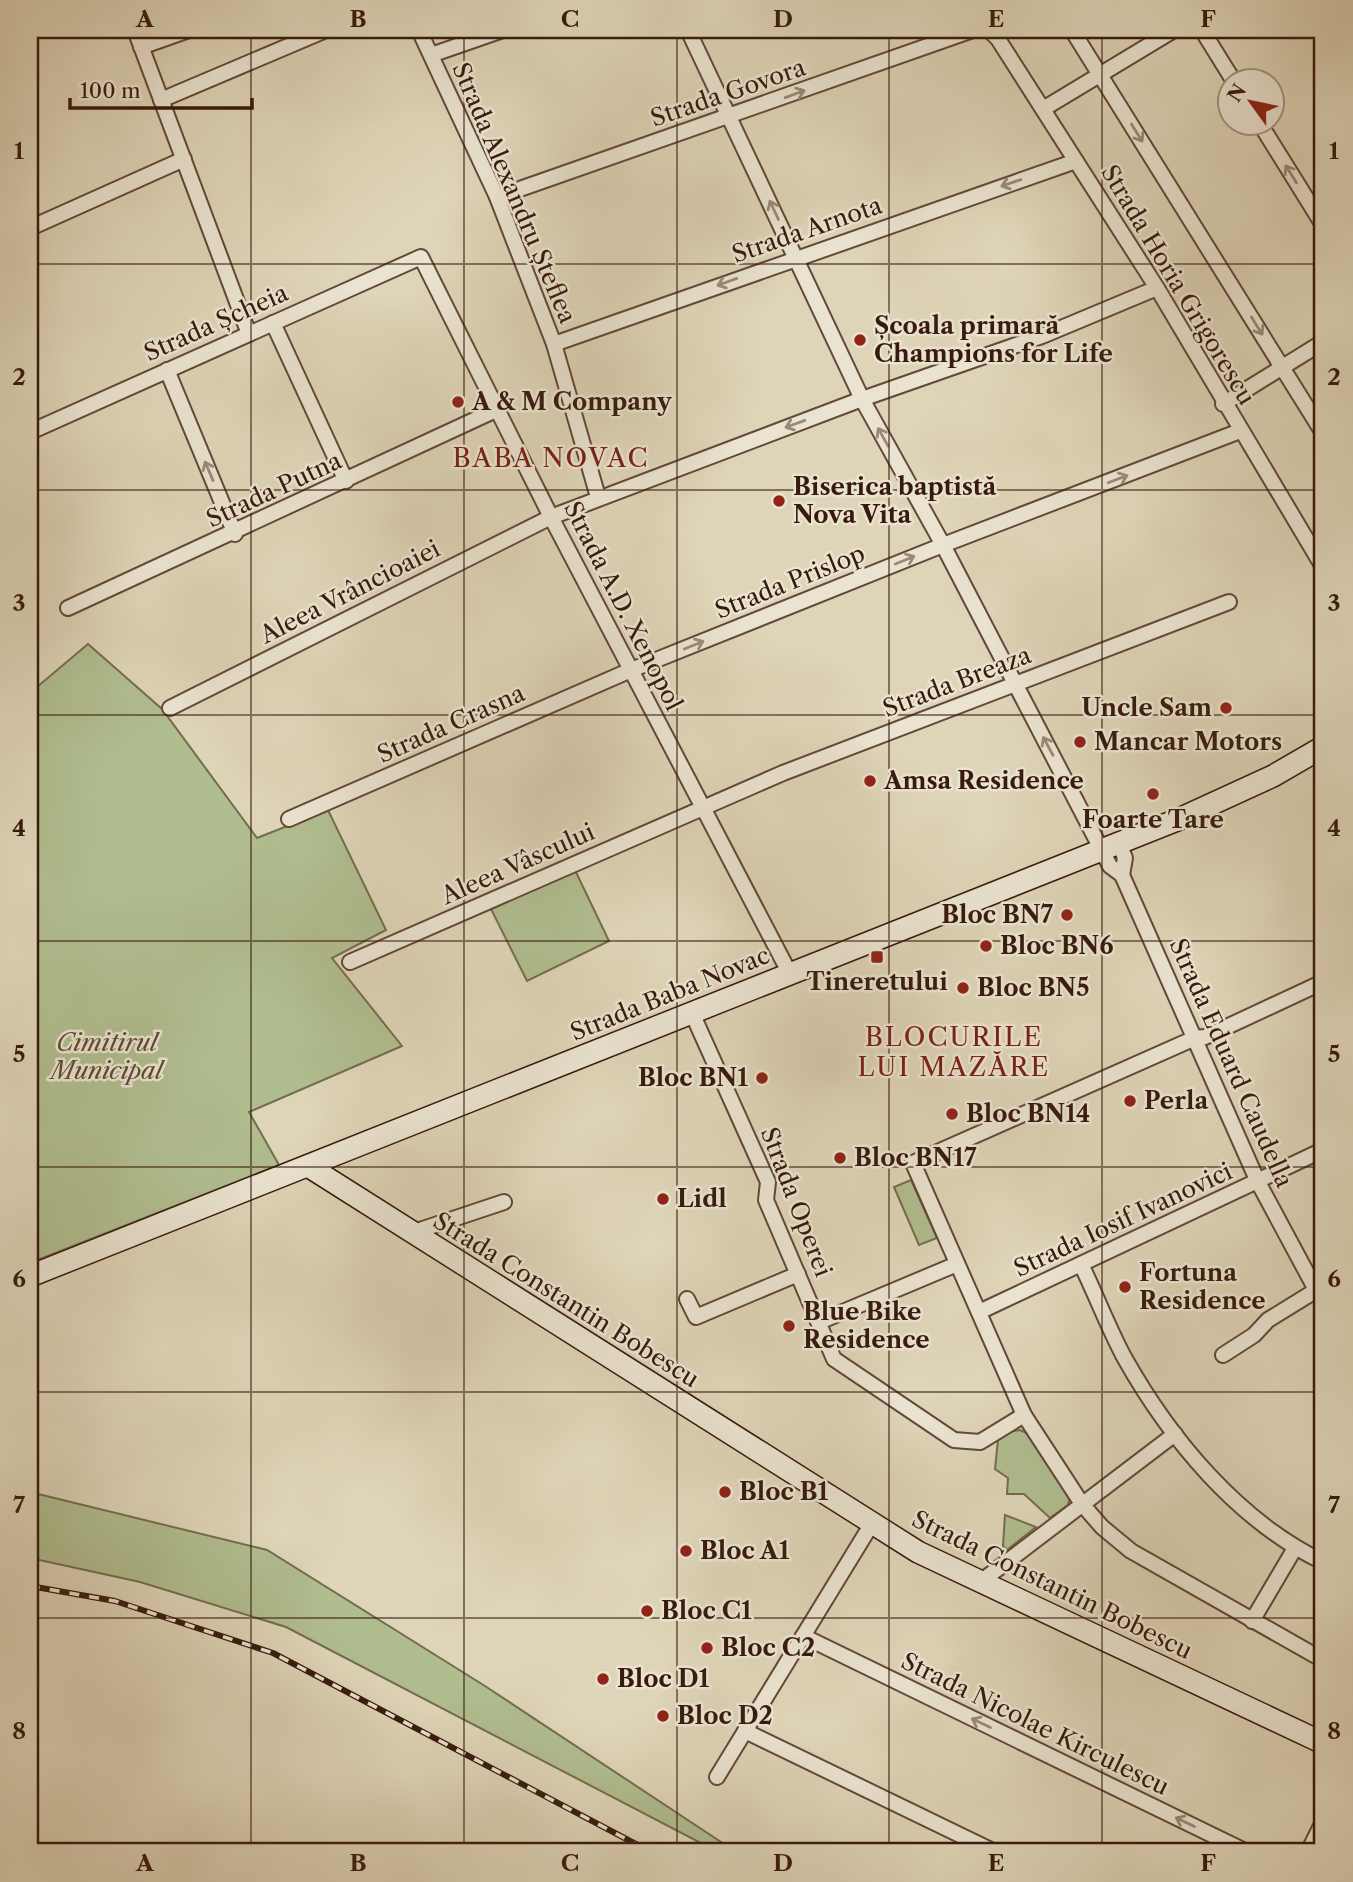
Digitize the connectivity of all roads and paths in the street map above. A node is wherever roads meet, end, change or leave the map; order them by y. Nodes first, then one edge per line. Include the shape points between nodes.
1 (135, 30) edge
2 (189, 30) edge
3 (326, 30) edge
4 (419, 30) edge
5 (503, 30) edge
6 (688, 30) edge
7 (973, 30) edge
8 (989, 30) edge
9 (1073, 30) edge
10 (1174, 30) edge
11 (1202, 30) edge
12 (141, 47) junction
13 (431, 55) junction
14 (1224, 66) edge
15 (1101, 75) junction
16 (161, 100) junction
17 (1043, 109) junction
18 (731, 117) junction
19 (1268, 136) edge
20 (184, 159) junction
21 (1076, 161) junction
22 (497, 197) junction
23 (1323, 225) edge
24 (30, 228) edge
25 (421, 257) joint
26 (796, 258) junction
27 (1157, 288) junction
28 (273, 323) junction
29 (249, 334) junction
30 (1323, 342) edge
31 (554, 344) junction
32 (1283, 367) junction
33 (167, 370) junction
34 (862, 399) junction
35 (1223, 404) junction
36 (498, 410) junction
37 (1240, 431) junction
38 (30, 432) edge
39 (1323, 433) edge
40 (346, 481) junction
41 (597, 497) junction
42 (551, 517) junction
43 (235, 534) junction
44 (943, 545) junction
45 (1323, 567) edge
46 (1229, 602) dead end
47 (68, 608) dead end
48 (631, 670) junction
49 (1016, 684) junction
50 (170, 708) dead end
51 (1323, 747) edge
52 (703, 808) junction
53 (289, 819) dead end
54 (1111, 847) junction
55 (351, 962) dead end
56 (790, 974) junction
57 (1323, 982) edge
58 (692, 1013) junction
59 (1195, 1038) junction
60 (1323, 1150) edge
61 (308, 1166) junction
62 (1258, 1182) junction
63 (504, 1202) dead end
64 (411, 1233) junction
65 (957, 1264) junction
66 (1081, 1264) junction
67 (798, 1274) junction
68 (30, 1276) edge
69 (1319, 1297) edge
70 (687, 1299) dead end
71 (979, 1312) junction
72 (819, 1322) junction
73 (1223, 1355) dead end
74 (1024, 1415) junction
75 (1175, 1434) junction
76 (1082, 1504) junction
77 (871, 1525) junction
78 (1295, 1548) junction
79 (1323, 1562) edge
80 (979, 1583) junction
81 (1252, 1621) junction
82 (803, 1636) junction
83 (1323, 1660) edge
84 (745, 1731) junction
85 (1323, 1743) edge
86 (717, 1777) dead end
87 (1323, 1822) edge
88 (995, 1852) edge
89 (1247, 1852) edge
90 (1308, 1852) edge

1 - 12 street
2 - 12 street
3 - 16 street
4 - 13 street, Strada Alexandru Șteflea
5 - 13 street
6 - 18 street, Strada Eduard Caudella
18 -> 7 street, Strada Govora
8 - 17 street, Strada Horia Grigorescu
9 - 15 street
10 - 15 street
11 - 14 street
12 - 16 street
13 - 22 street, Strada Alexandru Șteflea
15 - 17 street
15 -> 32 street
16 - 20 street
17 - 21 street, Strada Horia Grigorescu
18 - 22 street, Strada Govora
26 -> 18 street, Strada Eduard Caudella
23 -> 19 street
20 - 24 street
20 - 29 street
21 -> 26 street, Strada Arnota
21 - 27 street, Strada Horia Grigorescu
22 - 31 street, Strada Alexandru Șteflea
25 - 28 street, Strada Șcheia
25 - 36 street, Strada A.D. Xenopol
26 -> 31 street, Strada Arnota
26 - 34 street, Strada Eduard Caudella
27 - 34 street, Aleea Vrâncioaiei via 1042,337
27 - 35 street, Strada Horia Grigorescu
28 - 29 street, Strada Șcheia
28 - 40 street
29 - 33 street, Strada Șcheia
30 - 32 street
31 - 41 street, Strada Alexandru Șteflea
32 - 35 street
32 - 39 street
33 - 38 street, Strada Șcheia
43 -> 33 street
34 -> 41 street, Aleea Vrâncioaiei
44 -> 34 street, Strada Eduard Caudella
35 - 37 street, Strada Horia Grigorescu
36 - 40 street, Strada Putna
36 - 42 street, Strada A.D. Xenopol
44 -> 37 street, Strada Prislop
37 - 45 street, Strada Horia Grigorescu
40 - 43 street, Strada Putna
41 - 42 street, Aleea Vrâncioaiei
42 - 48 street, Strada A.D. Xenopol
42 - 50 street, Aleea Vrâncioaiei
43 - 47 street, Strada Putna
48 -> 44 street, Strada Prislop
44 - 49 street, Strada Eduard Caudella
46 - 49 street, Strada Breaza
48 - 52 street, Strada A.D. Xenopol
48 - 53 street, Strada Crasna
49 - 52 street, Strada Breaza
54 -> 49 street, Strada Eduard Caudella
51 - 54 main road, Strada Baba Novac via 1217,803
52 - 55 street, Aleea Vâscului
52 - 56 street, Strada A.D. Xenopol
54 - 56 main road, Strada Baba Novac
54 - 59 street, Strada Eduard Caudella via 1110,866 1122,875
56 - 58 main road, Strada Baba Novac
57 - 59 street
58 - 61 main road, Strada Baba Novac
58 - 67 street, Strada Operei via 768,1182 765,1200
59 - 62 street, Strada Eduard Caudella
59 - 65 street via 913,1163
60 - 62 street, Strada Iosif Ivanovici
61 - 64 main road, Strada Constantin Bobescu
61 - 68 main road, Strada Baba Novac
62 - 66 street, Strada Iosif Ivanovici
62 - 69 street, Strada Eduard Caudella
63 - 64 street
64 - 77 main road, Strada Constantin Bobescu
65 - 71 street
65 - 72 street
66 - 71 street, Strada Iosif Ivanovici
66 - 75 street via 1122,1353
67 - 70 street via 696,1317
67 - 72 street, Strada Operei
69 - 73 street via 1268,1320
71 - 74 street
72 - 74 street, Strada Operei via 834,1359 954,1440 980,1442
74 - 76 street
75 - 76 street
75 - 78 street via 1245,1510
76 - 80 street
76 - 81 street via 1131,1551
77 - 80 main road, Strada Constantin Bobescu
77 - 82 street
78 - 79 street
78 - 81 street
80 - 85 main road, Strada Constantin Bobescu
81 - 83 street
82 - 84 street
89 -> 82 street, Strada Nicolae Kirculescu
84 - 86 street
84 - 88 street
87 - 90 street

